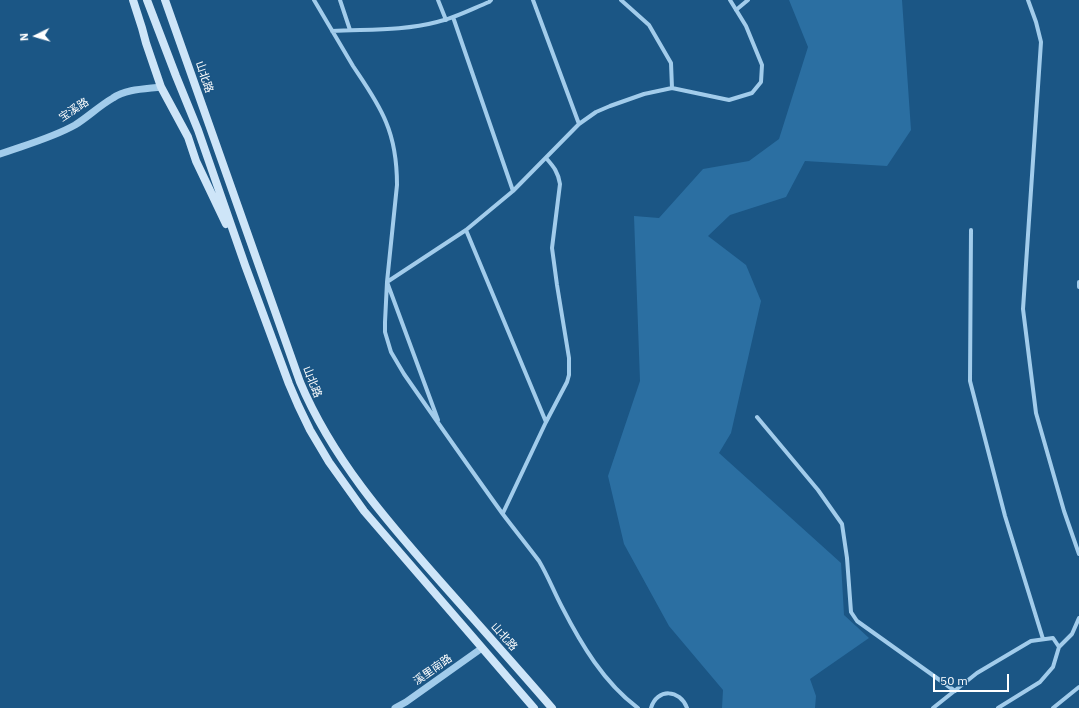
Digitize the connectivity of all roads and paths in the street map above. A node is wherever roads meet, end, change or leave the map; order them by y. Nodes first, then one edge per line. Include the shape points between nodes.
1 (133, 0) edge
2 (147, 0) edge
3 (165, 0) edge
4 (314, 0) edge
5 (340, 0) edge
6 (438, 0) edge
7 (491, 0) edge
8 (533, 0) edge
9 (621, 0) edge
10 (730, 0) edge
11 (748, 0) edge
12 (1028, 0) edge
13 (736, 10) junction
14 (453, 16) junction
15 (446, 20) junction
16 (350, 30) junction
17 (332, 31) junction
18 (161, 87) junction
19 (672, 88) junction
20 (579, 124) junction
21 (0, 154) edge
22 (546, 158) junction
23 (513, 191) junction
24 (466, 230) junction
25 (971, 230) dead end
26 (245, 265) junction
27 (387, 282) junction
28 (1079, 282) edge
29 (1079, 287) edge
30 (758, 417) dead end
31 (546, 422) junction
32 (440, 425) junction
33 (503, 513) junction
34 (1079, 554) edge
35 (1079, 618) edge
36 (1043, 639) junction
37 (1060, 647) junction
38 (482, 648) junction
39 (1079, 687) edge
40 (955, 690) junction
41 (395, 708) edge
42 (534, 708) edge
43 (552, 708) edge
44 (638, 708) edge
45 (651, 708) edge
46 (687, 708) edge
47 (933, 708) edge
48 (998, 708) edge
49 (1053, 708) edge

1 - 18 main road
2 - 26 main road, 山北路 via 198,130
3 - 43 main road, 山北路 via 300,382 322,429 350,473 395,530
4 - 17 street
5 - 16 street
6 - 15 street
7 - 14 street
8 - 20 street
9 - 19 street via 649,25 671,63
10 - 13 street
11 - 13 street
12 - 34 street via 1041,42 1023,310 1036,413
13 - 19 street via 746,26 762,65 761,82 752,93 728,100
14 - 15 street
14 - 23 street
15 - 16 street via 404,28
16 - 17 street
17 - 27 street via 382,111 391,134 397,173
18 - 21 street, 宝溪路 via 119,95 65,130
18 - 26 main road via 188,137 196,161
19 - 20 street via 644,94 610,106
20 - 22 street
22 - 23 street
22 - 31 street via 555,167 560,184 552,248 570,367 567,382
23 - 24 street
24 - 27 street
24 - 31 street
25 - 36 street via 970,382 1005,516
26 - 38 main road, 山北路 via 294,395 322,450 364,511
27 - 32 street
27 - 32 street via 385,332 391,352 401,371
28 - 29 street
30 - 40 street via 818,490 842,524 851,612 857,621
31 - 33 street
32 - 33 street
33 - 44 street via 539,562 567,617 603,674
35 - 37 street via 1072,634
36 - 37 street via 1053,638
36 - 40 street via 1031,641 977,673
37 - 48 street via 1053,668 1040,682
38 - 41 street, 溪里南路
38 - 42 main road, 山北路
39 - 49 street
40 - 47 street
45 - 46 street via 658,697 670,693 681,698

